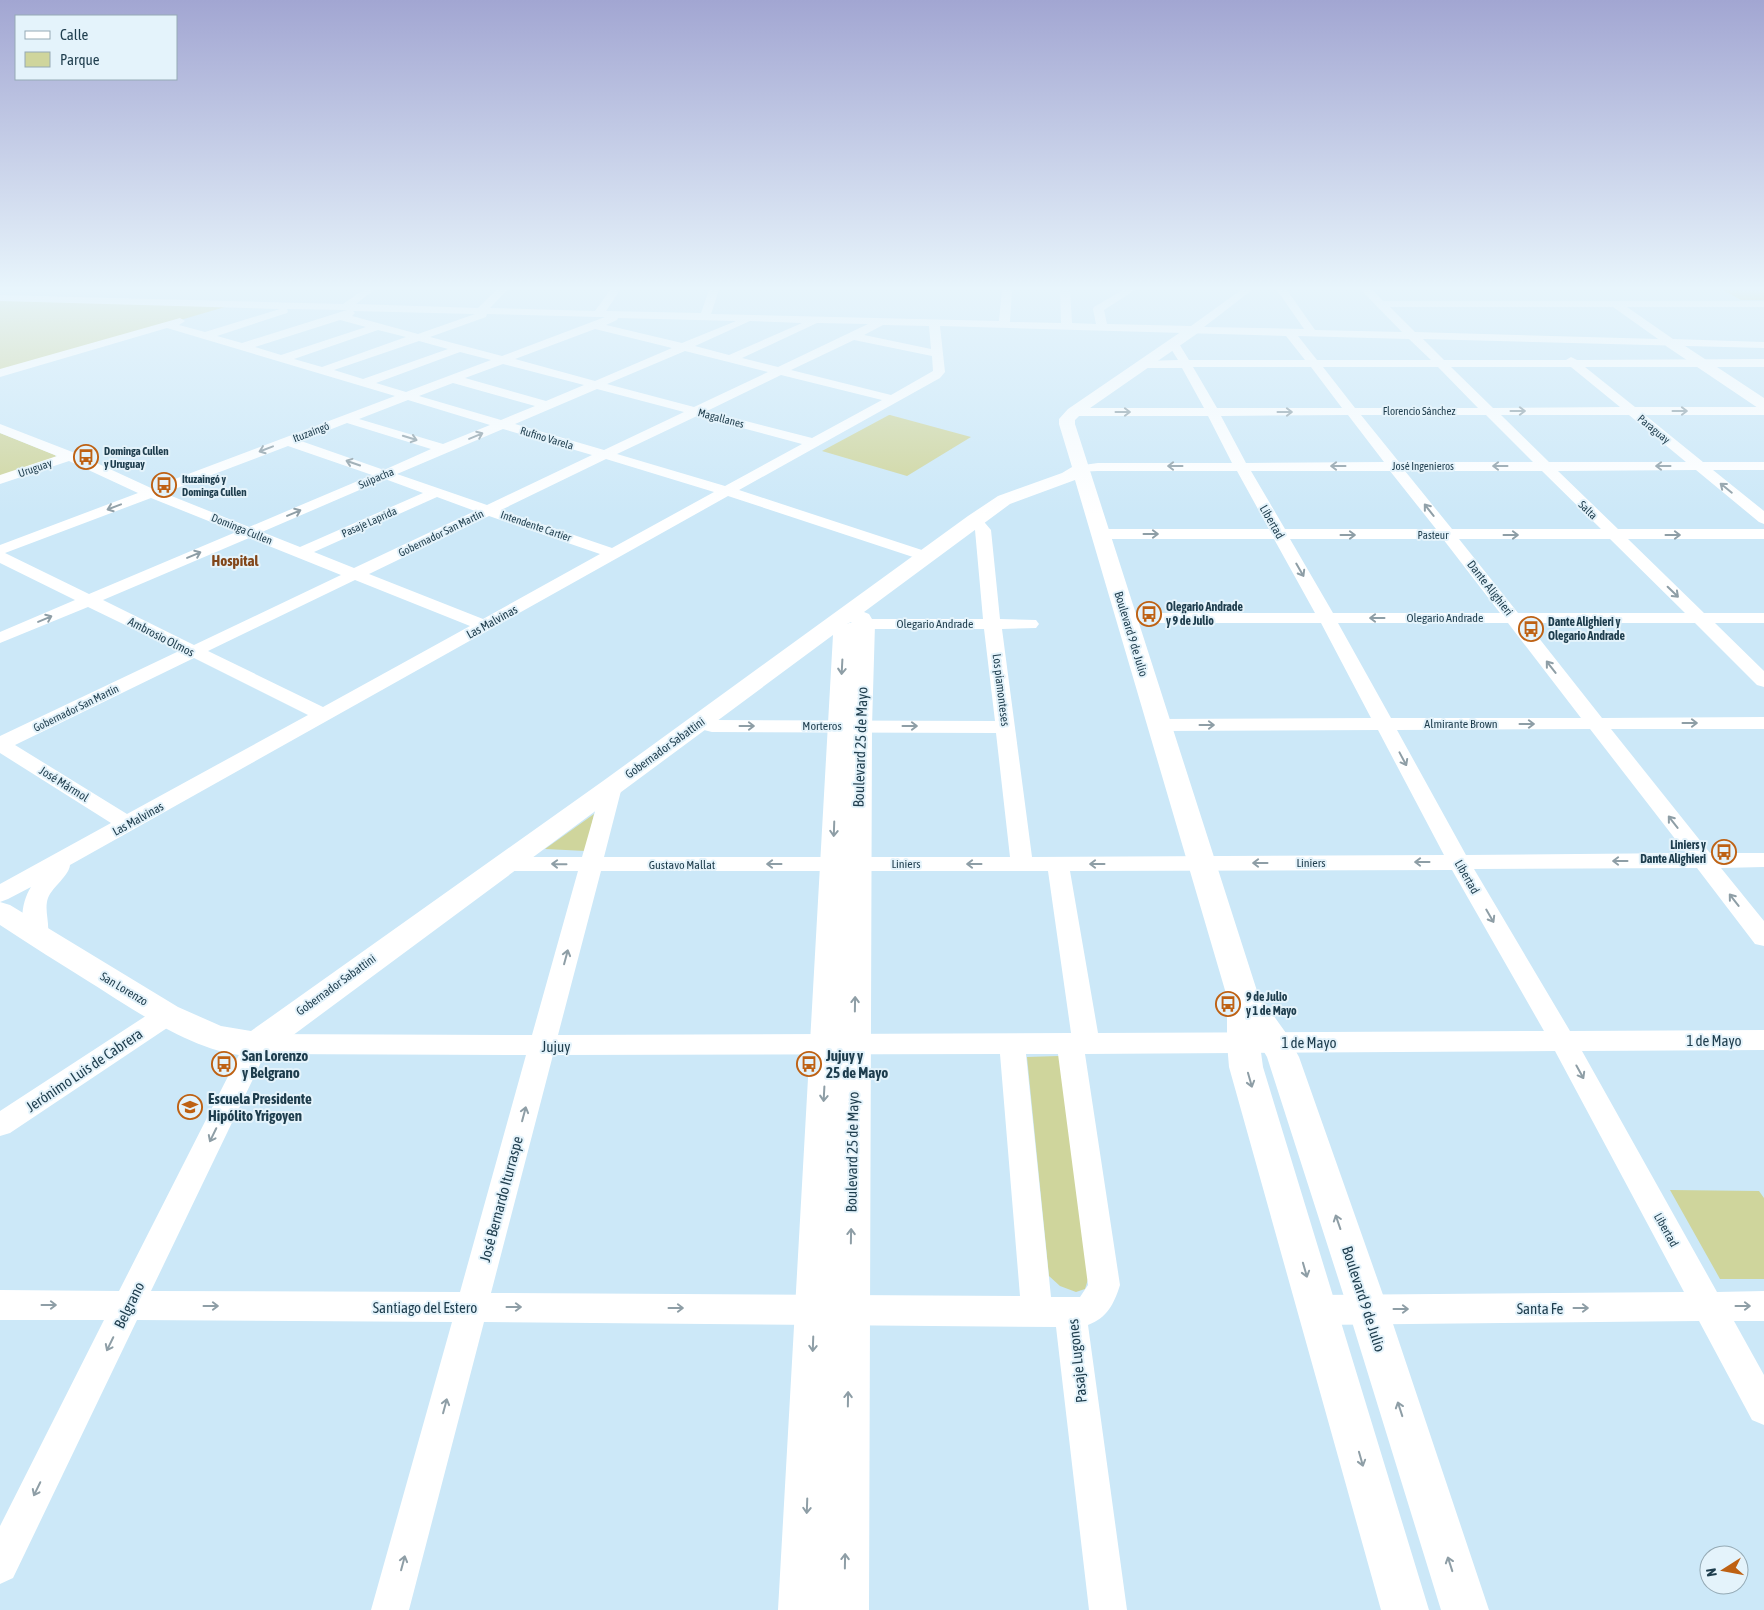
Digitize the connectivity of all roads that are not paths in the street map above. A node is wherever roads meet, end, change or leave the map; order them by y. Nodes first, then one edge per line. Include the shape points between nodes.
1 (28, 365) edge
2 (305, 365) edge
3 (335, 365) edge
4 (413, 365) edge
5 (489, 365) edge
6 (522, 365) edge
7 (641, 365) edge
8 (756, 365) edge
9 (792, 365) edge
10 (938, 365) edge
11 (1144, 365) edge
12 (1187, 365) edge
13 (1315, 365) edge
14 (1441, 365) edge
15 (1577, 365) edge
16 (1705, 365) edge
17 (321, 370) junction
18 (780, 371) junction
19 (0, 373) edge
20 (453, 378) junction
21 (364, 383) junction
22 (595, 385) junction
23 (407, 396) junction
24 (894, 399) junction
25 (547, 405) junction
26 (1764, 405) edge
27 (695, 411) junction
28 (1352, 411) junction
29 (1489, 411) junction
30 (1632, 411) junction
31 (1764, 411) edge
32 (1074, 412) junction
33 (1213, 412) junction
34 (347, 419) junction
35 (502, 424) junction
36 (0, 428) edge
37 (288, 441) junction
38 (814, 443) junction
39 (444, 449) junction
40 (604, 455) junction
41 (70, 456) junction
42 (1241, 466) junction
43 (1395, 466) junction
44 (1544, 466) junction
45 (1698, 466) junction
46 (1764, 466) edge
47 (1082, 469) junction
48 (385, 474) junction
49 (0, 480) edge
50 (727, 491) junction
51 (437, 492) junction
52 (151, 493) junction
53 (489, 510) junction
54 (1764, 519) edge
55 (975, 520) junction
56 (249, 532) junction
57 (1102, 534) junction
58 (1764, 534) edge
59 (1279, 535) junction
60 (1448, 535) junction
61 (1614, 535) junction
62 (0, 550) edge
63 (301, 552) junction
64 (614, 554) junction
65 (925, 556) junction
66 (0, 557) edge
67 (356, 574) junction
68 (89, 600) junction
69 (1125, 618) junction
70 (1327, 618) junction
71 (1513, 618) junction
72 (1700, 618) junction
73 (1764, 618) edge
74 (847, 623) junction
75 (992, 624) junction
76 (1030, 624) dead end
77 (485, 626) junction
78 (0, 638) edge
79 (192, 652) junction
80 (1764, 682) edge
81 (324, 715) junction
82 (699, 723) junction
83 (1596, 723) junction
84 (1764, 723) edge
85 (1384, 724) junction
86 (1159, 725) junction
87 (849, 726) junction
88 (1006, 727) junction
89 (0, 744) edge
90 (612, 787) junction
91 (128, 824) junction
92 (68, 857) junction
93 (1703, 860) junction
94 (1764, 860) edge
95 (1458, 862) junction
96 (1022, 863) junction
97 (506, 864) junction
98 (845, 864) junction
99 (1058, 864) junction
100 (1201, 864) junction
101 (591, 865) junction
102 (0, 894) edge
103 (0, 912) edge
104 (37, 934) junction
105 (1764, 938) edge
106 (167, 1015) junction
107 (1764, 1040) edge
108 (1562, 1041) junction
109 (1259, 1042) junction
110 (1012, 1043) junction
111 (1078, 1043) junction
112 (257, 1044) junction
113 (840, 1045) junction
114 (542, 1046) junction
115 (0, 1126) edge
116 (0, 1305) edge
117 (129, 1306) junction
118 (1764, 1306) edge
119 (472, 1307) junction
120 (1708, 1307) junction
121 (832, 1309) junction
122 (1368, 1309) junction
123 (1317, 1310) junction
124 (1053, 1312) junction
125 (1764, 1408) edge
126 (0, 1564) edge
127 (390, 1610) edge
128 (802, 1610) edge
129 (845, 1610) edge
130 (1108, 1610) edge
131 (1405, 1610) edge
132 (1465, 1610) edge

1 - 19 street
2 - 17 street, Rufino Varela
3 - 17 street
4 - 21 street
5 - 20 street, Ituzaingó
6 - 22 street, Magallanes
7 - 22 street, Suipacha
8 - 18 street
9 - 18 street, Gobernador San Martín
10 - 24 street, Las Malvinas via 936,376
11 - 32 main road
12 - 33 street, Libertad
13 - 28 street, Dante Alighieri
14 - 29 street, Salta
15 - 30 street, Paraguay
16 - 26 main road
17 - 21 street, Rufino Varela
18 - 24 street
18 - 27 street, Gobernador San Martín
20 - 23 street, Ituzaingó
20 - 25 street
21 - 23 street, Rufino Varela
22 - 25 street, Suipacha
22 - 27 street, Magallanes
23 - 34 street, Ituzaingó
23 - 35 street, Rufino Varela
24 - 38 street, Las Malvinas
25 - 35 street, Suipacha
27 - 38 street, Magallanes
27 - 40 street, Gobernador San Martín
28 - 29 street, Florencio Sánchez
33 -> 28 street, Florencio Sánchez
28 - 43 street, Dante Alighieri
29 -> 30 street, Florencio Sánchez
29 - 44 street, Salta
30 -> 31 street, Florencio Sánchez
30 - 45 street, Paraguay
32 -> 33 street, Florencio Sánchez
32 - 47 main road, Boulevard 9 de Julio via 1067,419 1067,424
33 - 42 street, Libertad
34 - 37 street, Ituzaingó
34 -> 39 street
39 -> 35 street, Suipacha
35 - 40 street, Rufino Varela
36 - 41 street, Dominga Cullen
48 -> 37 street, Intendente Cartier
37 -> 52 street, Ituzaingó
38 - 50 street, Las Malvinas
39 - 48 street, Suipacha
40 - 50 street, Rufino Varela
40 - 53 street, Gobernador San Martín
41 - 49 street, Uruguay
41 - 52 street, Dominga Cullen
43 -> 42 street, José Ingenieros
42 -> 47 street, José Ingenieros via 1098,466
42 - 59 street, Libertad
44 -> 43 street, José Ingenieros
60 -> 43 street, Dante Alighieri
45 -> 44 street, José Ingenieros
44 - 61 street, Salta
45 - 46 street, José Ingenieros
54 -> 45 street, Paraguay
47 - 55 main road, Gobernador Sabattini via 1004,500
47 - 57 main road, Boulevard 9 de Julio
48 - 51 street, Intendente Cartier
56 -> 48 street, Suipacha
50 - 64 street, Las Malvinas
50 - 65 street, Rufino Varela
51 - 53 street, Intendente Cartier
51 - 63 street, Pasaje Laprida
52 - 56 street, Dominga Cullen
52 -> 62 street, Ituzaingó
53 - 64 street, Intendente Cartier
53 - 67 street, Gobernador San Martín
55 - 65 main road, Gobernador Sabattini
55 - 75 street, Los piamonteses via 983,530
56 - 63 street, Dominga Cullen
68 -> 56 street, Suipacha
57 -> 59 street, Pasteur
57 - 69 main road, Boulevard 9 de Julio
61 -> 58 street, Pasteur
59 -> 60 street, Pasteur
59 -> 70 street, Libertad
60 -> 61 street, Pasteur
60 - 71 street, Dante Alighieri
61 -> 72 street, Salta
63 - 67 street, Dominga Cullen
64 - 77 street, Las Malvinas
65 - 74 main road, Gobernador Sabattini
66 - 68 street, Ambrosio Olmos
67 - 77 street, Dominga Cullen
67 - 79 street, Gobernador San Martín
78 -> 68 street, Suipacha
68 - 79 street, Ambrosio Olmos
69 - 70 street, Olegario Andrade
69 - 86 main road, Boulevard 9 de Julio
71 -> 70 street, Olegario Andrade
70 - 85 street, Libertad
71 - 72 street, Olegario Andrade
83 -> 71 street, Dante Alighieri
72 - 73 street, Olegario Andrade
72 - 80 street, Salta
74 - 75 street, Olegario Andrade
74 - 82 main road, Gobernador Sabattini
74 - 87 main road, Boulevard 25 de Mayo
75 - 76 street, Olegario Andrade
75 - 88 street, Los piamonteses
77 - 81 street, Las Malvinas
79 - 81 street, Ambrosio Olmos
79 - 89 street, Gobernador San Martín
81 - 91 street, Las Malvinas
82 -> 87 street, Morteros via 712,726
82 - 90 main road, Gobernador Sabattini
83 -> 84 street, Almirante Brown
85 -> 83 street, Almirante Brown
93 -> 83 street, Dante Alighieri
86 -> 85 street, Almirante Brown
85 -> 95 street, Libertad
86 - 100 main road, Boulevard 9 de Julio
87 -> 88 street, Morteros
87 - 98 main road, Boulevard 25 de Mayo
88 - 96 street, Los piamonteses
89 - 91 street, José Mármol
90 - 97 main road, Gobernador Sabattini
90 - 101 street, José Bernardo Iturraspe
91 - 92 street, Las Malvinas
92 - 102 street, Las Malvinas
92 - 104 street via 40,890 34,904 32,915
93 - 94 street, Liniers
93 -> 95 street, Liniers
105 -> 93 street, Dante Alighieri
95 -> 100 street, Liniers
95 -> 108 street, Libertad
96 -> 98 street, Liniers
96 - 99 street, Liniers
101 -> 97 street, Gustavo Mallat
97 - 112 main road, Gobernador Sabattini
98 -> 101 street, Gustavo Mallat
98 - 113 main road, Boulevard 25 de Mayo
100 -> 99 street, Liniers
99 - 111 street
100 - 109 main road, Boulevard 9 de Julio
114 -> 101 street, José Bernardo Iturraspe
103 - 104 main road, San Lorenzo
104 - 106 main road, San Lorenzo
106 - 112 main road, San Lorenzo via 218,1038
106 - 115 street, Jerónimo Luis de Cabrera
107 - 108 street, 1 de Mayo
108 - 109 street, 1 de Mayo
108 -> 120 street, Libertad
109 - 111 street, 1 de Mayo
122 -> 109 main road, Boulevard 9 de Julio via 1286,1066
109 -> 123 main road, Boulevard 9 de Julio via 1246,1067
110 - 111 street, 1 de Mayo
110 - 113 street, 1 de Mayo
110 - 124 street, Pasaje Lugones
111 - 124 street, Pasaje Lugones via 1104,1286 1094,1307 1084,1312
112 - 114 street, Jujuy
112 -> 117 street, Belgrano
113 - 114 street, Jujuy
113 - 121 main road, Boulevard 25 de Mayo
119 -> 114 street, José Bernardo Iturraspe
116 -> 117 street, Santiago del Estero
117 -> 119 street, Santiago del Estero
117 -> 126 street, Belgrano
120 -> 118 street, Santa Fe
119 -> 121 street, Santiago del Estero
127 -> 119 street, José Bernardo Iturraspe
122 -> 120 street, Santa Fe
120 - 125 street, Libertad
121 - 124 street, Santiago del Estero
121 -> 128 main road, Boulevard 25 de Mayo
129 -> 121 main road, Boulevard 25 de Mayo
122 - 123 street, Santa Fe
132 -> 122 main road, Boulevard 9 de Julio
123 -> 131 main road, Boulevard 9 de Julio
124 - 130 street, Pasaje Lugones

